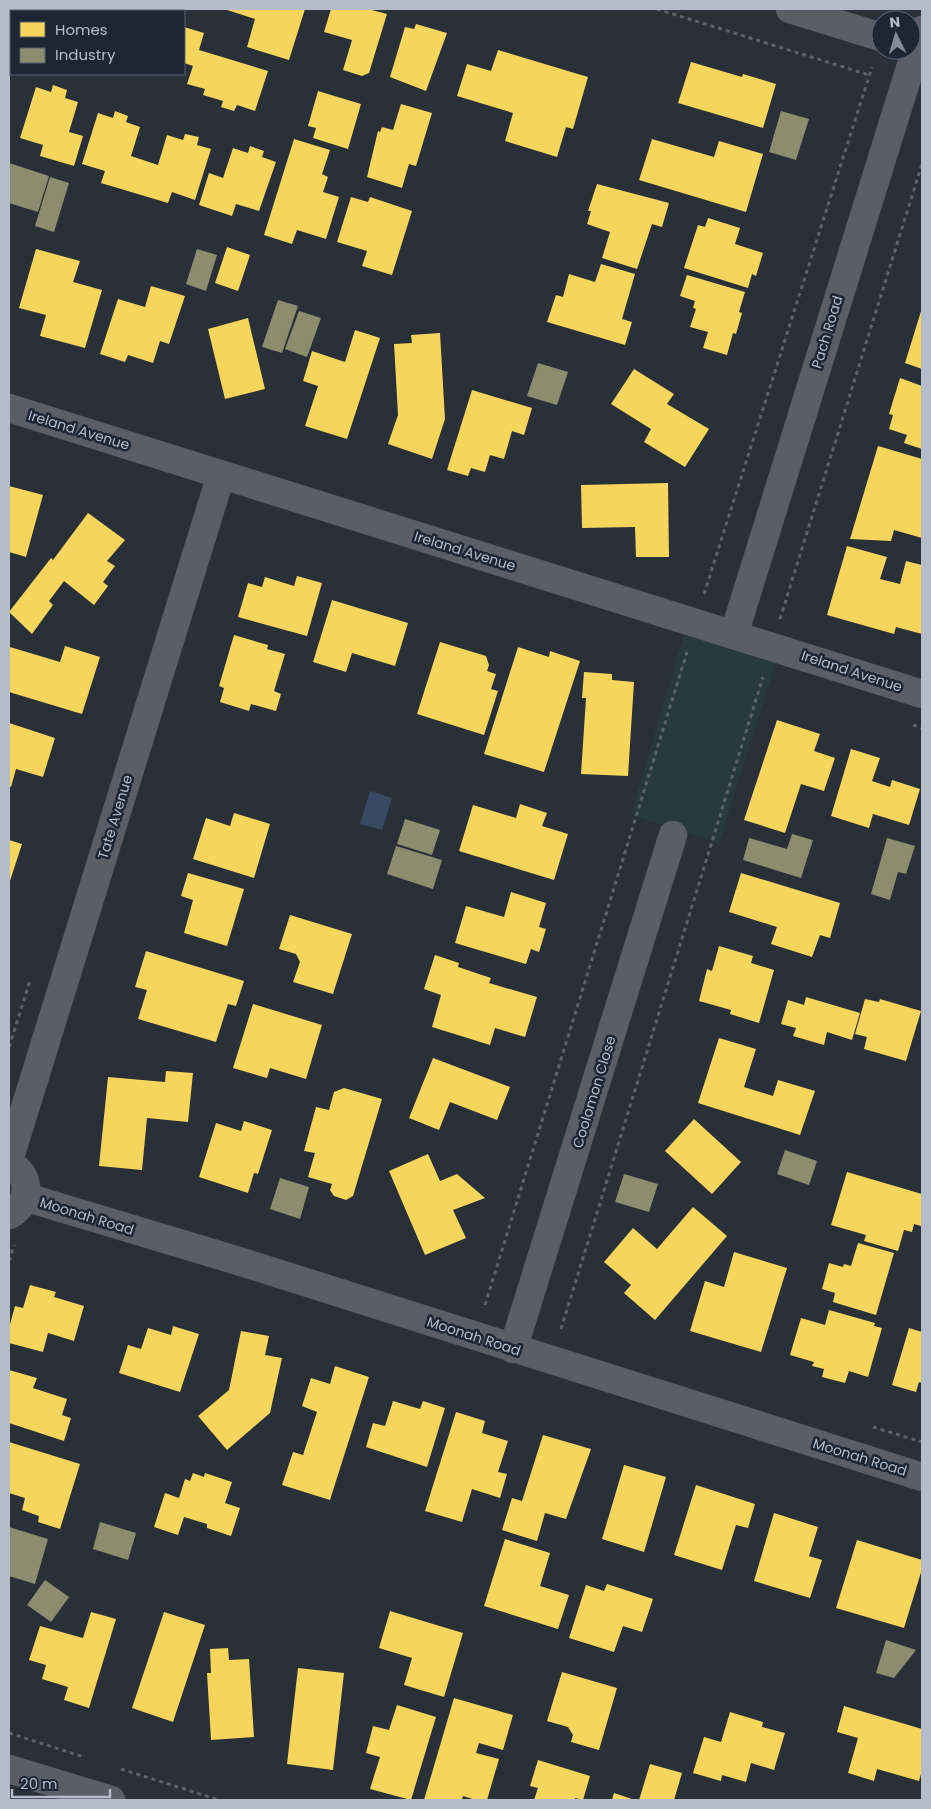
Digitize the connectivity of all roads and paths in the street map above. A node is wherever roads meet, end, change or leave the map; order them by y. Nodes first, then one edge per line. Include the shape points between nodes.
1 (657, 9) edge
2 (790, 9) edge
3 (871, 35) edge
4 (911, 60) edge
5 (872, 66) dead end
6 (869, 75) junction
7 (922, 164) edge
8 (9, 408) edge
9 (221, 475) junction
10 (703, 599) dead end
11 (778, 628) dead end
12 (734, 634) junction
13 (688, 647) dead end
14 (765, 670) dead end
15 (922, 694) edge
16 (673, 836) dead end
17 (9, 1160) edge
18 (9, 1164) edge
19 (17, 1206) edge
20 (15, 1242) dead end
21 (9, 1261) edge
22 (485, 1306) dead end
23 (561, 1329) dead end
24 (513, 1349) junction
25 (922, 1477) edge
26 (9, 1769) edge
27 (111, 1800) edge

1 - 6 path
2 - 3 street
4 - 12 street, Pach Road
5 - 6 path
6 - 10 path
7 - 11 path
8 - 9 street, Ireland Avenue
9 - 12 street, Ireland Avenue
9 - 17 street, Tate Avenue
12 - 15 street, Ireland Avenue
13 - 22 path
14 - 23 path
16 - 24 street, Coolomon Close
18 - 19 street via 25,1179
19 - 24 street, Moonah Road
20 - 21 path
24 - 25 street, Moonah Road
26 - 27 street

